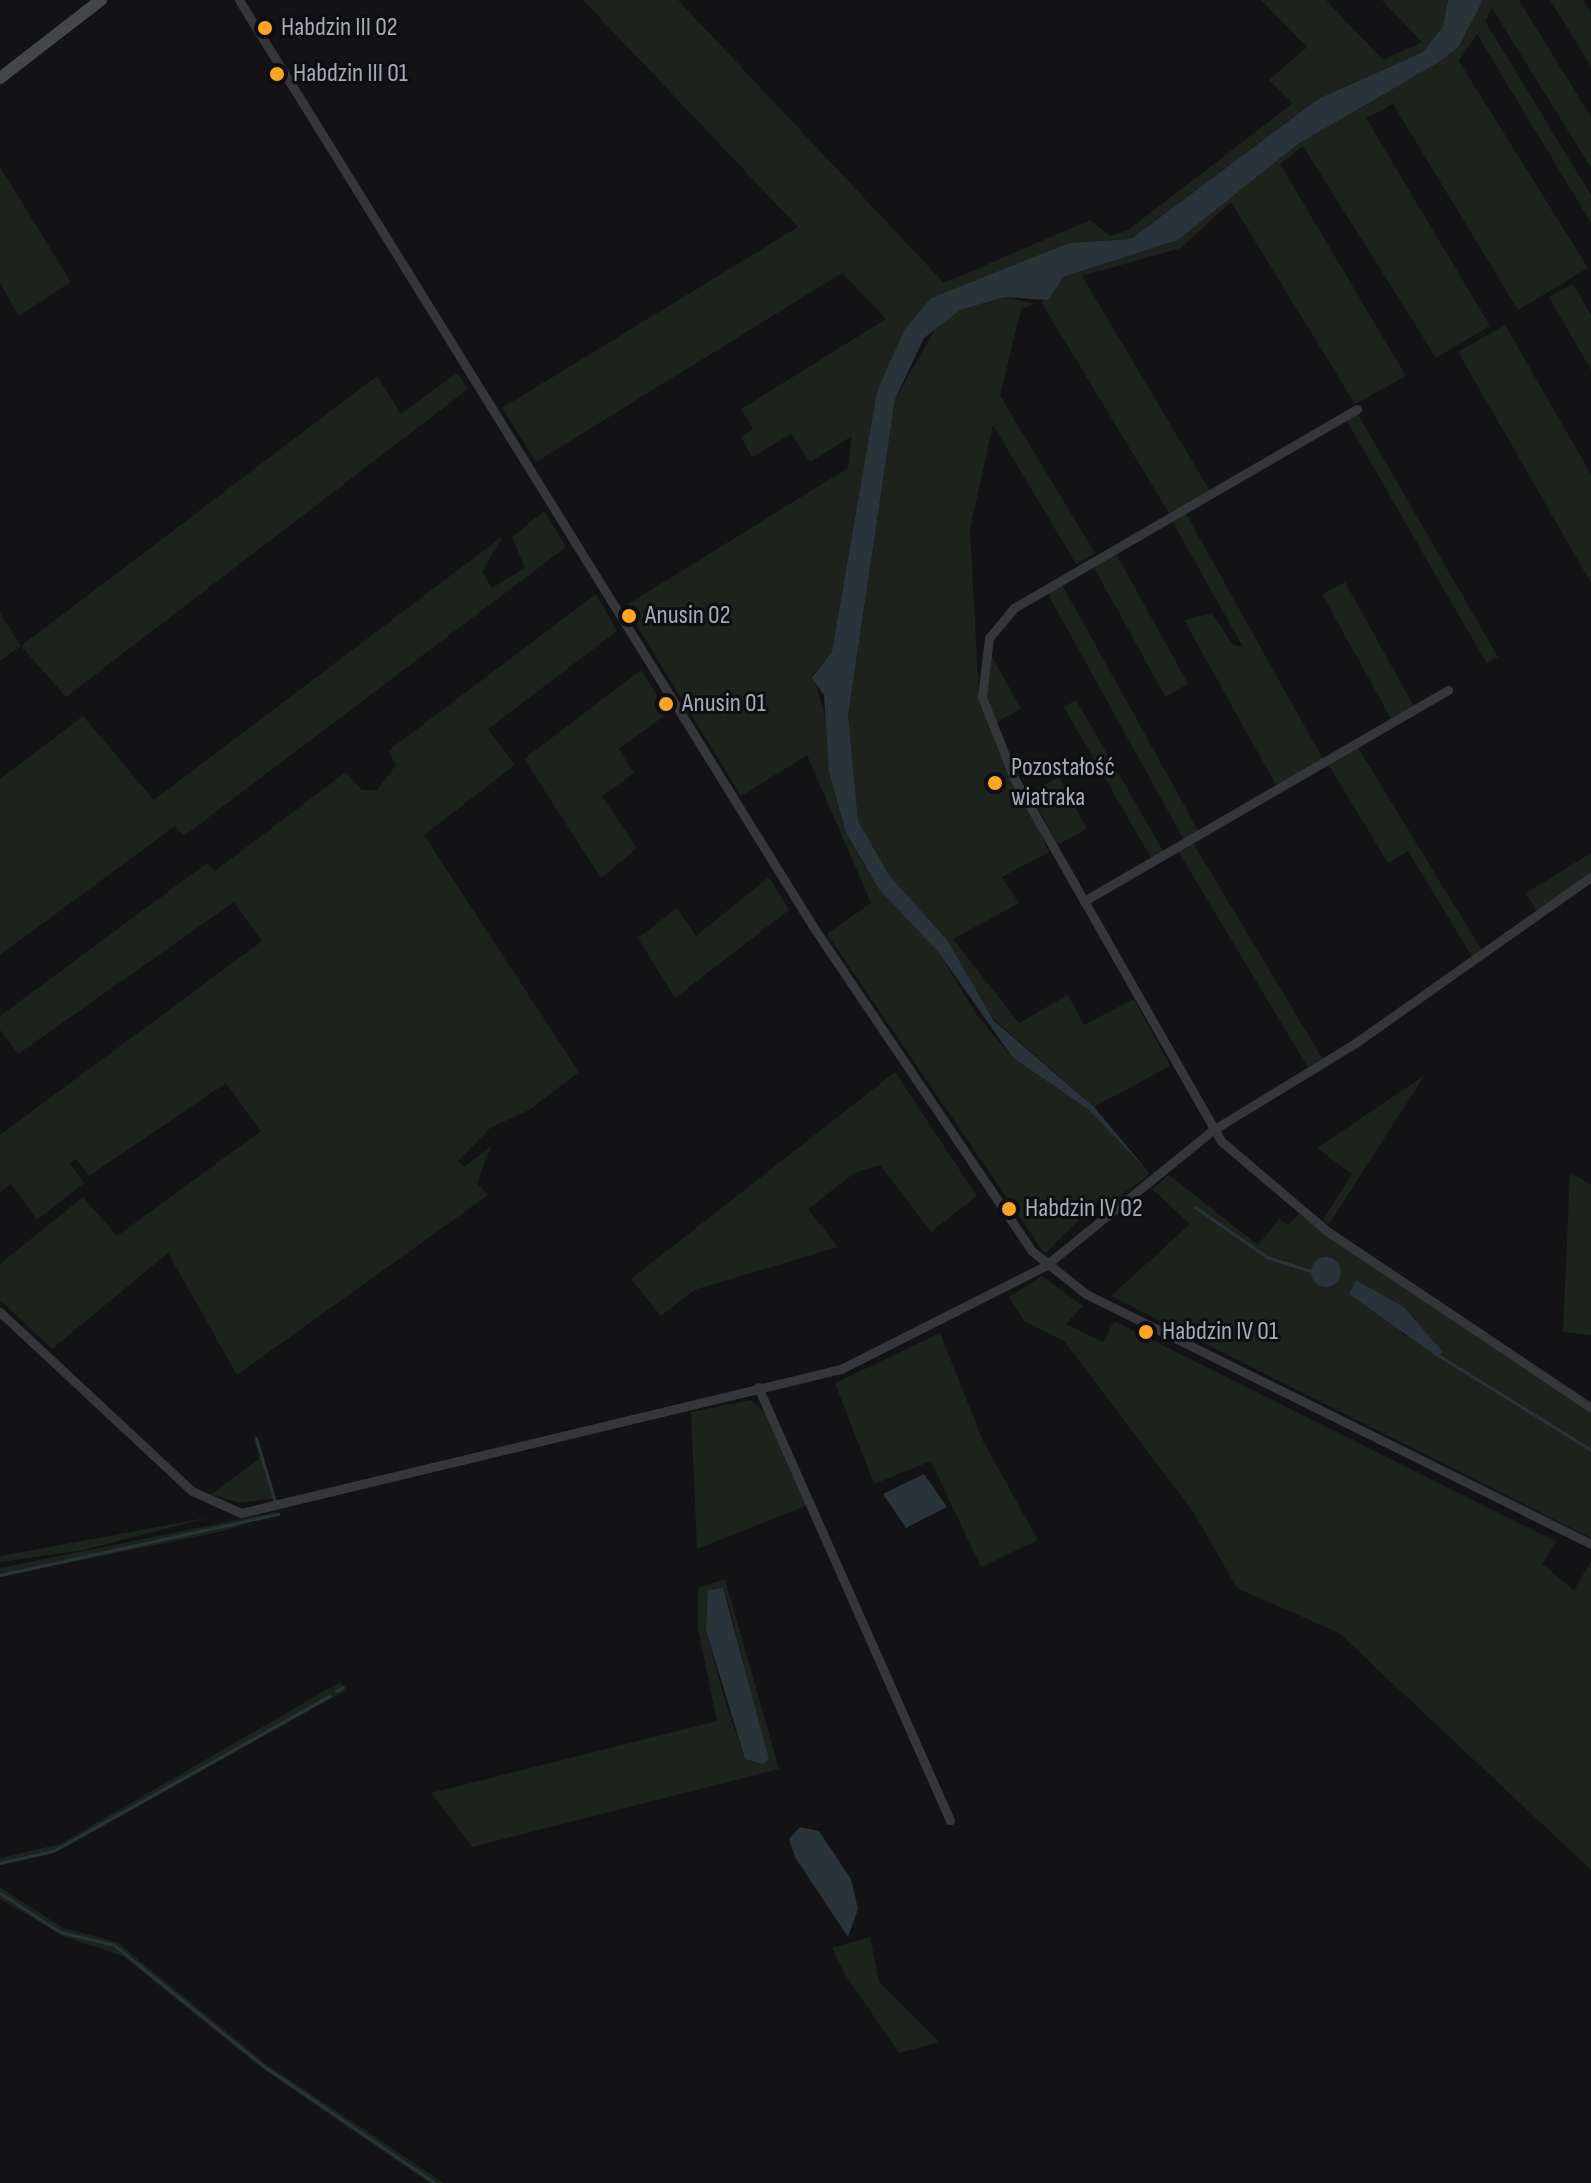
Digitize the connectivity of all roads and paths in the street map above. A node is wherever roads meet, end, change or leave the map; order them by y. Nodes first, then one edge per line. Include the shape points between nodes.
1 (101, 0) edge
2 (239, 0) edge
3 (0, 78) edge
4 (1357, 409) dead end
5 (1448, 690) dead end
6 (1591, 877) edge
7 (1084, 901) junction
8 (1213, 1130) junction
9 (1045, 1266) junction
10 (0, 1312) edge
11 (758, 1387) junction
12 (1591, 1408) edge
13 (1591, 1544) edge
14 (950, 1820) dead end

1 - 3 street
2 - 9 street via 812,925
4 - 7 street via 1051,583 995,626 981,676 989,721
5 - 7 street
6 - 8 street via 1354,1044
7 - 8 street
8 - 9 street
8 - 12 street via 1327,1231
9 - 11 street via 862,1362
9 - 13 street via 1086,1294
10 - 11 street via 192,1491 241,1513
11 - 14 street

